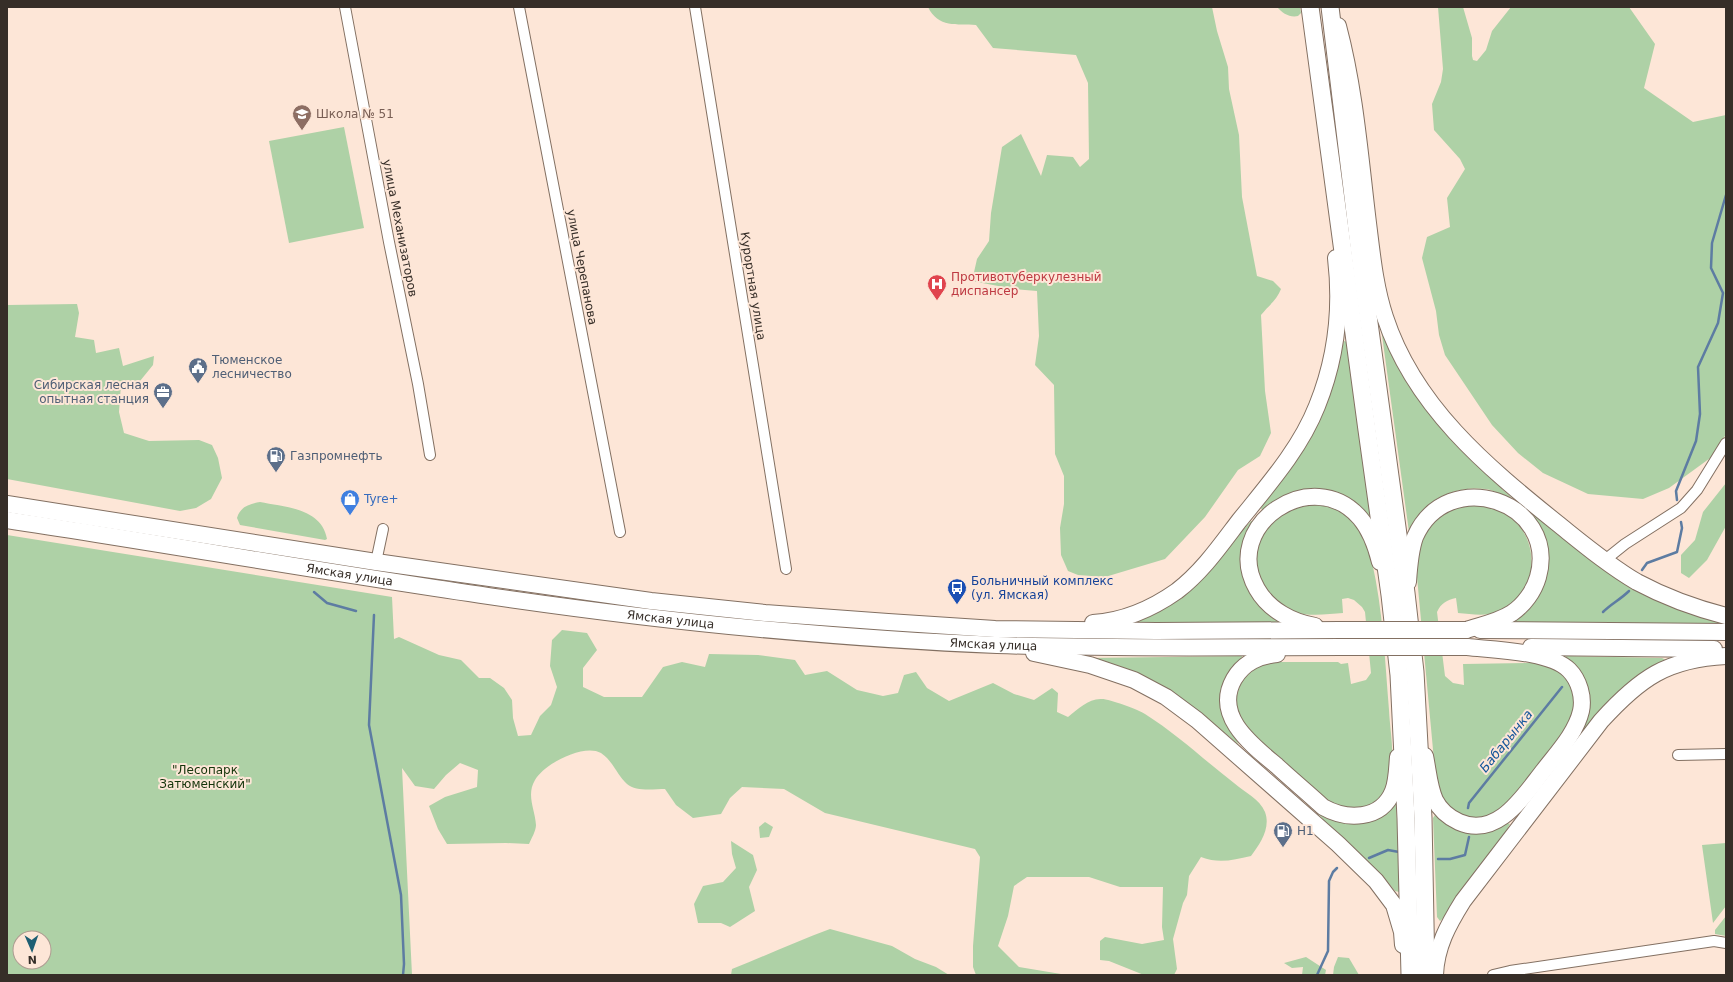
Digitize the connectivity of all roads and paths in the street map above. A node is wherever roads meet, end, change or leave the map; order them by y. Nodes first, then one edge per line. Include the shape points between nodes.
1 (345, 7) edge
2 (519, 7) edge
3 (695, 7) edge
4 (1310, 7) edge
5 (1331, 7) edge
6 (1318, 65) junction
7 (1726, 442) edge
8 (430, 455) dead end
9 (7, 504) edge
10 (7, 520) edge
11 (383, 530) dead end
12 (620, 532) dead end
13 (1605, 560) junction
14 (376, 562) junction
15 (786, 569) dead end
16 (1398, 594) junction
17 (1726, 616) edge
18 (995, 629) junction
19 (1340, 630) junction
20 (1466, 630) junction
21 (1726, 632) edge
22 (993, 645) junction
23 (1341, 647) junction
24 (1467, 647) junction
25 (1726, 649) edge
26 (1726, 656) edge
27 (1402, 728) junction
28 (1419, 728) junction
29 (1726, 754) edge
30 (1678, 755) dead end
31 (1726, 943) edge
32 (1403, 975) edge
33 (1410, 975) edge
34 (1426, 975) edge
35 (1435, 975) edge
36 (1493, 975) edge

1 - 8 street, улица Механизаторов
2 - 12 street, улица Черепанова
3 - 15 street, Курортная улица
4 - 6 highway
5 - 13 main road via 1345,51 1374,272 1385,317 1402,358 1431,404 1481,459 1518,492
5 - 16 highway
6 - 16 highway via 1366,430
6 - 18 main road via 1339,295 1335,342 1330,365 1316,407 1300,439 1276,475 1208,562 1194,577 1168,597 1144,610 1109,621
7 - 13 street via 1697,490 1681,508
9 - 14 main road, Ямская улица
10 - 22 main road, Ямская улица via 434,588 650,618 763,629
11 - 14 street
13 - 17 main road via 1636,581 1667,596 1702,610
14 - 18 main road, Ямская улица via 629,598 757,612
16 - 19 main road via 1370,532 1348,507 1315,497 1290,501 1274,510 1257,529 1251,546 1249,564 1254,583 1262,597 1290,618
16 - 20 main road via 1415,538 1430,514 1445,504 1462,498 1490,498 1509,506 1526,520 1538,543 1541,562 1538,578 1525,601 1512,612 1496,621
16 - 27 highway
16 - 28 highway via 1415,672
18 - 19 main road
19 - 20 main road, bridge
20 - 21 main road
22 - 23 main road, Ямская улица
22 - 32 main road via 1090,665 1117,674 1157,692 1197,720 1338,844 1385,891 1394,905 1402,932
23 - 24 main road, bridge
23 - 27 main road via 1266,655 1251,661 1239,672 1229,693 1229,709 1238,730 1323,806 1333,812 1350,816 1369,814 1389,798 1395,781
24 - 25 main road
24 - 28 main road via 1544,656 1562,664 1575,677 1580,691 1581,711 1574,728 1510,811 1494,822 1477,826 1454,820 1438,805 1432,791
26 - 35 main road via 1692,660 1661,670 1646,678 1619,701 1463,902 1441,944
27 - 33 highway
28 - 34 highway via 1426,900
29 - 30 street
31 - 36 street via 1714,941

